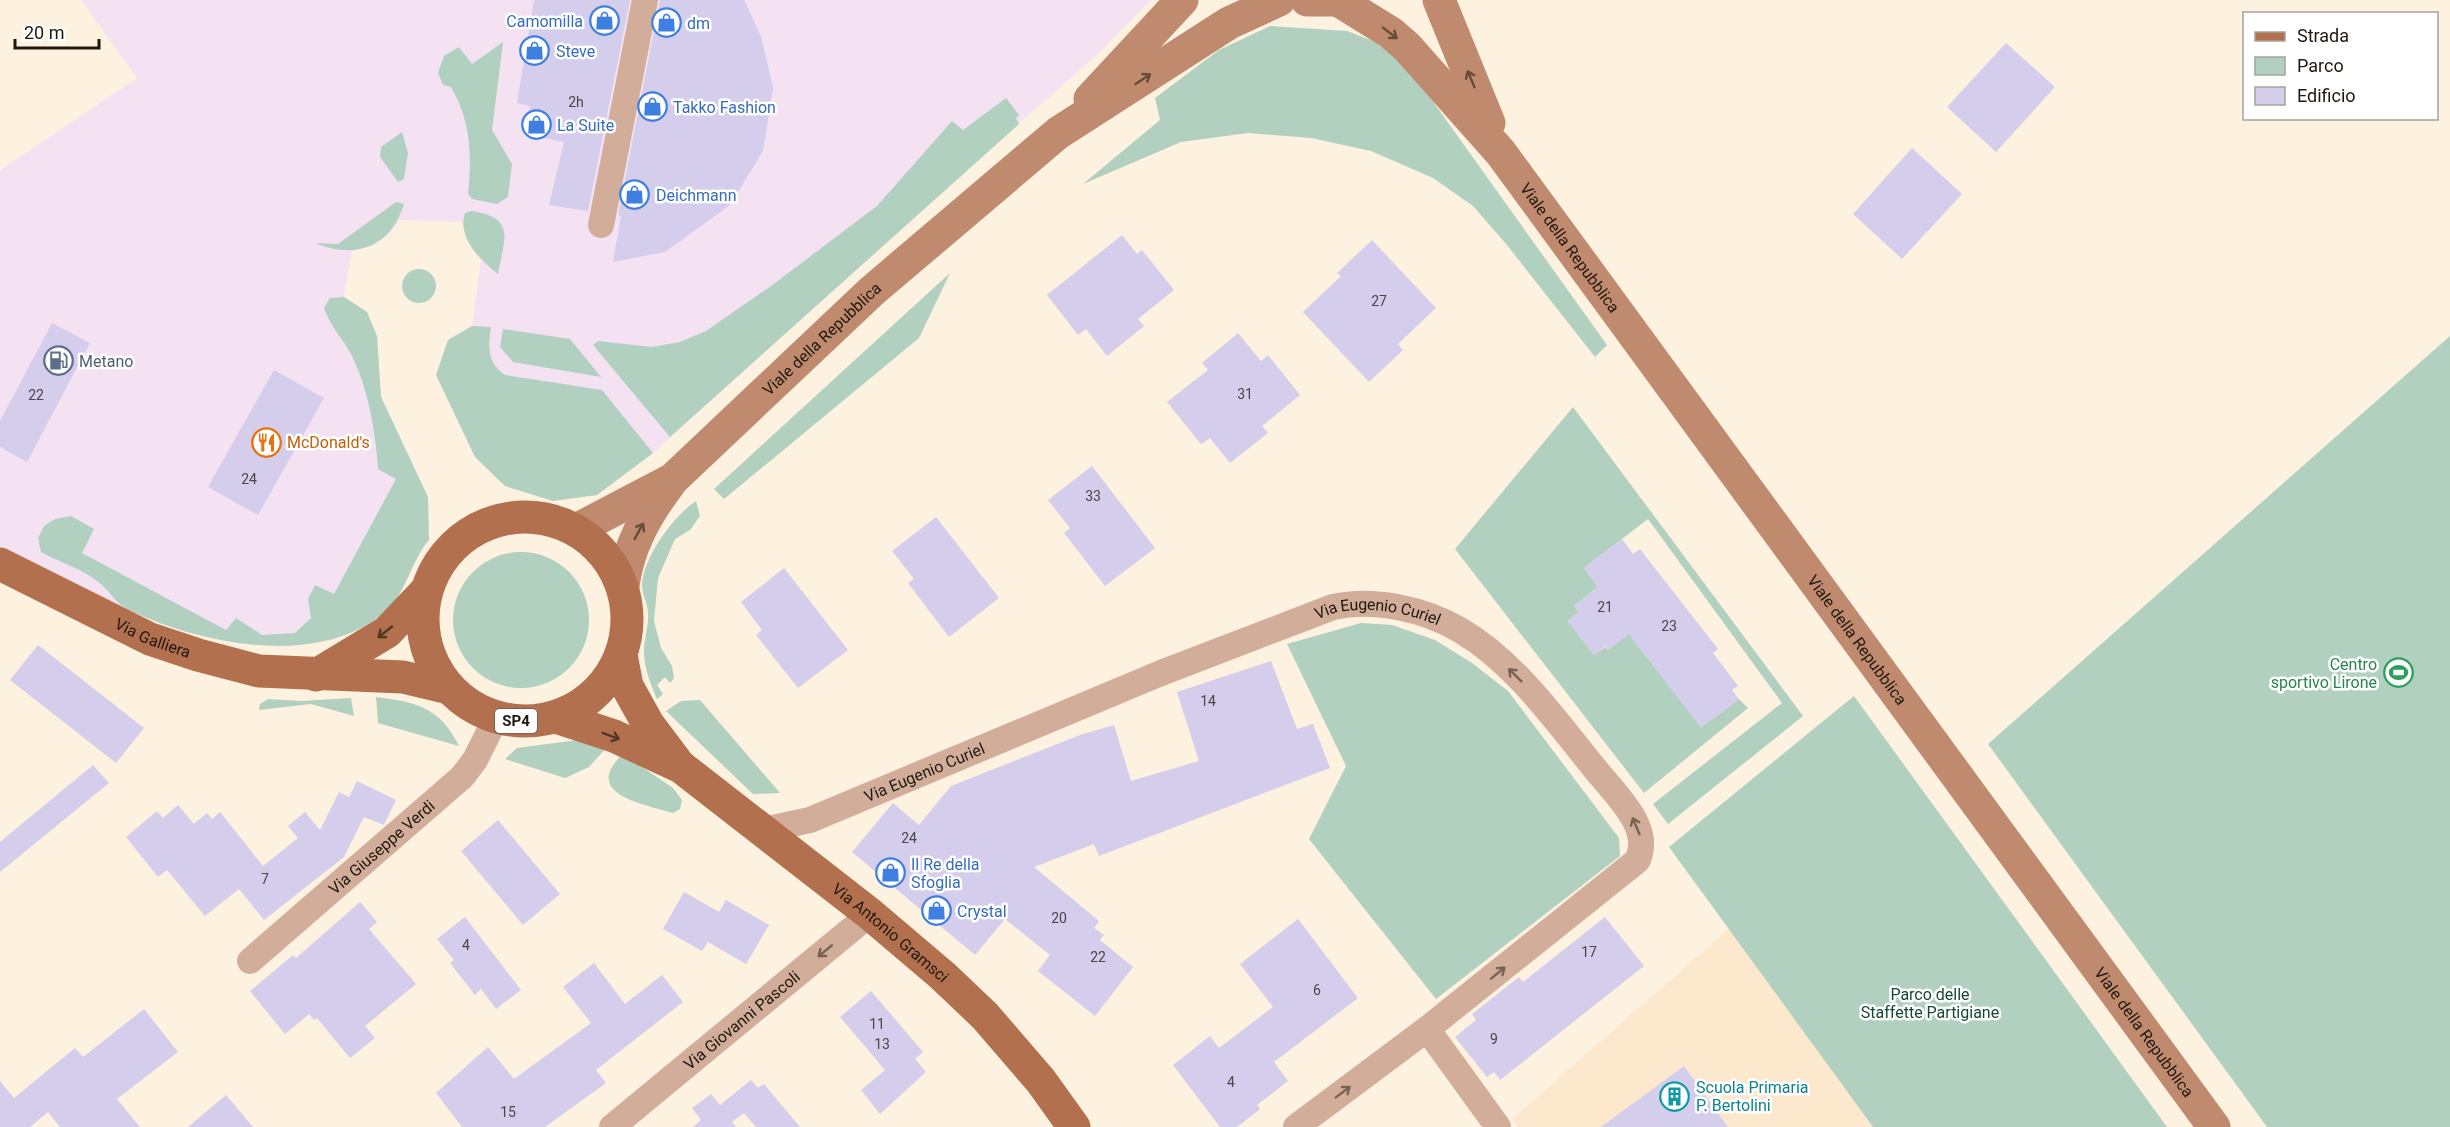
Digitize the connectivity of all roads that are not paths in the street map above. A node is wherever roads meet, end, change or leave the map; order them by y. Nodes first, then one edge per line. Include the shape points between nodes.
1 (645, 0) edge
2 (1182, 0) edge
3 (1279, 0) edge
4 (1307, 0) edge
5 (1439, 0) edge
6 (1344, 1) edge
7 (1058, 134) junction
8 (1501, 153) junction
9 (601, 225) dead end
10 (673, 479) junction
11 (576, 530) junction
12 (0, 564) edge
13 (623, 586) junction
14 (426, 591) junction
15 (621, 655) junction
16 (316, 675) junction
17 (449, 688) junction
18 (556, 717) junction
19 (496, 718) junction
20 (681, 768) junction
21 (763, 830) junction
22 (870, 914) junction
23 (250, 961) dead end
24 (1427, 1029) junction
25 (612, 1127) edge
26 (1074, 1127) edge
27 (1296, 1127) edge
28 (1497, 1127) edge
29 (2214, 1127) edge

1 - 9 street
2 - 7 street, Viale della Repubblica
7 -> 3 street, Viale della Repubblica via 1228,23
4 - 6 street
8 -> 5 street, Viale della Repubblica
6 -> 8 street, Viale della Repubblica via 1407,47
7 - 10 street, Viale della Repubblica via 872,291
8 - 29 street, Viale della Repubblica
10 - 11 street, Viale della Repubblica
13 -> 10 street via 635,537
11 - 13 main road, SP4 via 607,557
11 - 14 main road, SP4 via 535,517 517,516 491,522 467,534 447,552
12 - 16 main road, Via Galliera via 150,639 259,671
13 - 15 main road, SP4 via 627,633
14 -> 16 main road via 387,632
14 - 17 main road, SP4 via 422,626 430,659
15 - 18 main road, SP4 via 602,687 573,710
15 - 20 main road, Via Antonio Gramsci via 627,686 648,724
16 - 17 main road, Via Galliera via 404,677
17 - 19 main road, SP4 via 462,701
18 - 19 main road, SP4 via 526,722
18 -> 20 main road, Via Antonio Gramsci via 614,736
19 - 23 street, Via Giuseppe Verdi via 462,777
20 - 21 main road, Via Antonio Gramsci
21 - 22 main road, Via Antonio Gramsci
24 -> 21 street, Via Eugenio Curiel via 1638,860 1643,844 1630,814 1529,689 1491,651 1460,630 1425,614 1389,606 1333,607 1161,673 810,820
22 -> 25 street, Via Giovanni Pascoli
22 - 26 main road, Via Antonio Gramsci via 944,976 984,1016
27 -> 24 street, Via Eugenio Curiel
24 - 28 street

